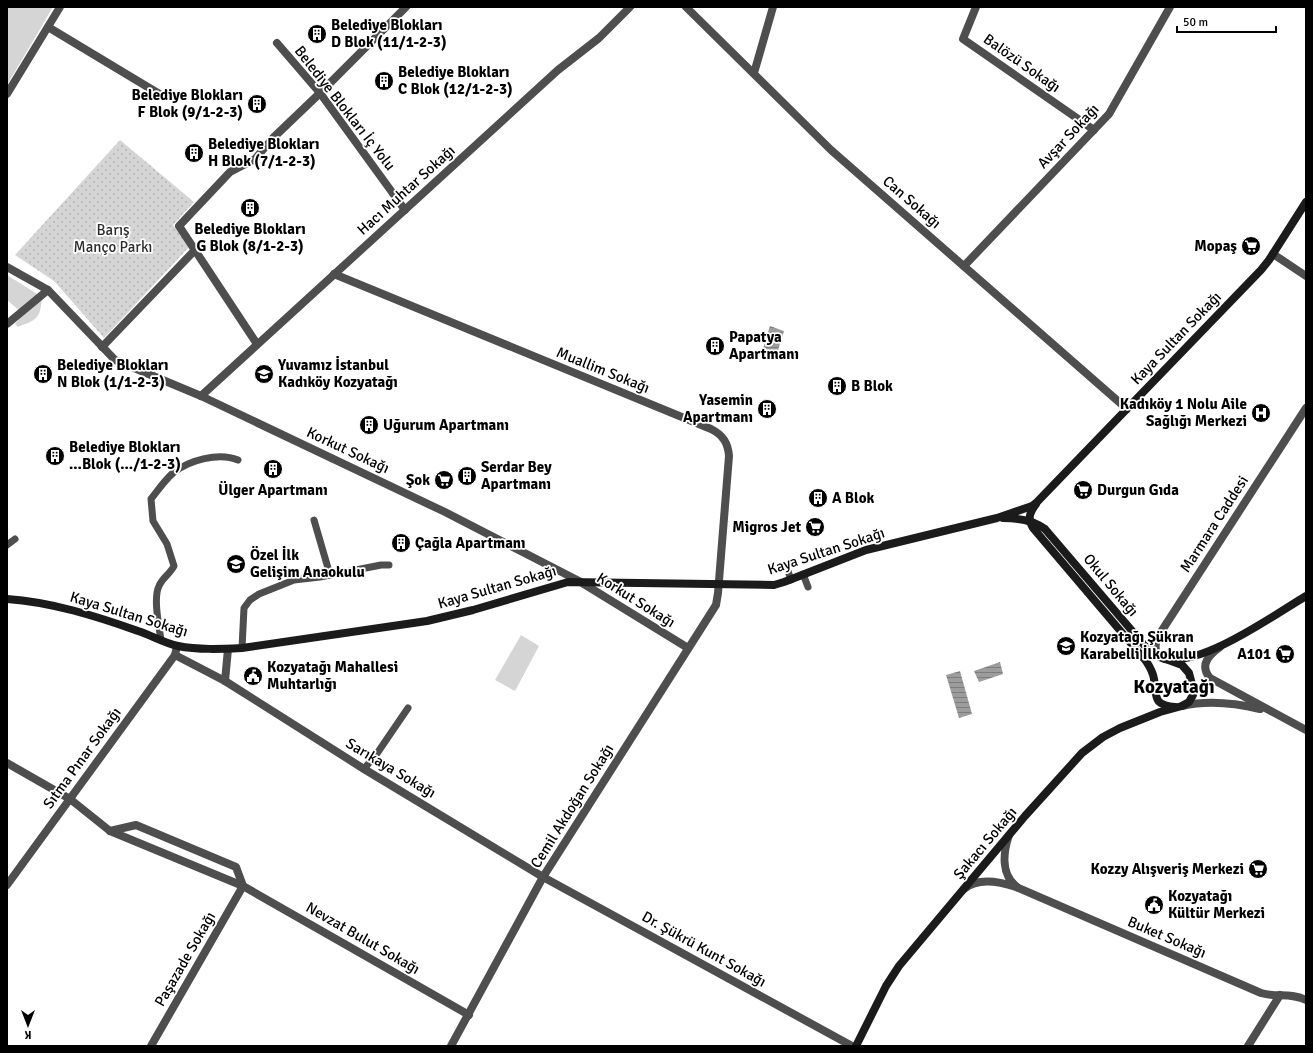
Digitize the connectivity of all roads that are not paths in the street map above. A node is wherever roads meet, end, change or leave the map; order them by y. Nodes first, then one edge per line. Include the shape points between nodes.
1 (60, 7) edge
2 (406, 7) edge
3 (630, 7) edge
4 (686, 7) edge
5 (773, 7) edge
6 (976, 7) edge
7 (1170, 7) edge
8 (48, 27) junction
9 (277, 43) dead end
10 (754, 74) junction
11 (320, 93) junction
12 (7, 94) edge
13 (161, 94) dead end
14 (1094, 130) junction
15 (1306, 202) edge
16 (405, 210) junction
17 (195, 250) junction
18 (1273, 254) junction
19 (964, 266) junction
20 (7, 267) edge
21 (334, 274) junction
22 (1306, 276) edge
23 (48, 290) junction
24 (7, 324) edge
25 (257, 344) junction
26 (102, 347) junction
27 (201, 396) junction
28 (1306, 408) edge
29 (1127, 409) junction
30 (238, 460) dead end
31 (1037, 502) junction
32 (994, 519) junction
33 (314, 520) dead end
34 (1030, 522) junction
35 (14, 538) dead end
36 (7, 545) edge
37 (389, 565) dead end
38 (786, 568) dead end
39 (803, 574) junction
40 (330, 575) junction
41 (791, 580) junction
42 (579, 581) junction
43 (718, 585) junction
44 (808, 586) dead end
45 (1306, 596) edge
46 (7, 599) edge
47 (161, 640) junction
48 (177, 646) junction
49 (1221, 647) junction
50 (242, 648) junction
51 (688, 648) junction
52 (228, 649) junction
53 (175, 655) junction
54 (1161, 658) junction
55 (225, 681) junction
56 (1180, 707) junction
57 (408, 708) dead end
58 (1274, 713) junction
59 (1306, 730) edge
60 (7, 764) edge
61 (364, 769) junction
62 (70, 799) junction
63 (110, 831) junction
64 (1010, 834) junction
65 (543, 877) junction
66 (7, 885) edge
67 (243, 886) junction
68 (1020, 888) junction
69 (964, 890) junction
70 (1280, 995) junction
71 (1306, 1000) edge
72 (469, 1015) junction
73 (151, 1046) edge
74 (452, 1046) edge
75 (852, 1046) edge
76 (856, 1046) edge
77 (1248, 1046) edge

1 - 8 street
2 - 11 street
3 - 16 street, Hacı Muhtar Sokağı via 599,38 558,70
4 - 10 street, Can Sokağı
5 - 10 street
6 - 14 street, Balözü Sokağı via 963,39
7 - 14 street, Avşar Sokağı via 1109,114
8 - 12 street
8 - 13 street
9 - 11 street, Belediye Blokları İç Yolu
10 - 19 street, Can Sokağı via 831,150
11 - 16 street, Belediye Blokları İç Yolu
11 - 17 street via 255,159 230,172 179,226
14 - 19 street, Avşar Sokağı
15 - 18 street, Kaya Sultan Sokağı
16 - 21 street, Hacı Muhtar Sokağı
17 - 25 street
17 - 26 street
18 - 22 street
18 - 29 street, Kaya Sultan Sokağı
19 - 29 street, Can Sokağı
20 - 23 street, Korkut Sokağı
21 - 25 street, Hacı Muhtar Sokağı
21 - 43 street, Muallim Sokağı via 719,434 727,444 729,456
23 - 24 street
23 - 26 street, Korkut Sokağı
25 - 27 street, Hacı Muhtar Sokağı
26 - 27 street, Korkut Sokağı via 114,360
27 - 42 street, Korkut Sokağı via 445,512
28 - 54 street, Marmara Caddesi via 1161,632 1155,648 1156,654
29 - 31 street, Kaya Sultan Sokağı
30 - 47 lane via 223,457 188,465 174,473 151,499 153,521 166,544 174,566 158,586
31 - 32 street, Kaya Sultan Sokağı
31 - 34 street via 1030,514
32 - 34 street, Kaya Sultan Sokağı via 1009,518
32 - 39 street, Kaya Sultan Sokağı via 866,550
33 - 40 lane
34 - 54 street, Okul Sokağı via 1039,525 1048,533 1145,646
34 - 56 street, Okul Sokağı via 1146,662 1153,676 1158,700 1166,706
35 - 36 lane
37 - 40 lane
38 - 41 lane
39 - 41 street, Kaya Sultan Sokağı
39 - 44 lane
40 - 50 lane via 294,580 250,600 244,608
41 - 43 street, Kaya Sultan Sokağı via 774,585
42 - 43 street, Kaya Sultan Sokağı
42 - 50 street, Kaya Sultan Sokağı via 560,583 473,610 427,620
42 - 51 street, Korkut Sokağı
43 - 51 street, Cemil Akdoğan Sokağı via 714,608
45 - 49 street
46 - 47 street, Kaya Sultan Sokağı via 92,615
47 - 48 street, Kaya Sultan Sokağı
48 - 52 street, Kaya Sultan Sokağı
48 - 53 street, Sıtma Pınar Sokağı
49 - 54 street via 1173,660
49 - 58 street via 1206,661 1205,669 1209,677
50 - 52 street, Kaya Sultan Sokağı
51 - 65 street, Cemil Akdoğan Sokağı
52 - 55 street
53 - 55 street, Sarıkaya Sokağı
53 - 62 street, Sıtma Pınar Sokağı
54 - 56 street, Okul Sokağı via 1182,665 1191,676 1192,698
55 - 61 street, Sarıkaya Sokağı
56 - 58 street via 1221,703 1253,707
56 - 64 street, Şakacı Sokağı via 1127,725 1094,744 1076,759
57 - 61 lane
58 - 59 street
60 - 62 street, Nevzat Bulut Sokağı
61 - 65 street, Sarıkaya Sokağı
62 - 63 street, Nevzat Bulut Sokağı
62 - 66 street, Sıtma Pınar Sokağı
63 - 67 street, Nevzat Bulut Sokağı
63 - 67 street via 136,825 236,867
64 - 68 street, Buket Sokağı via 1005,851 1005,865 1011,881
64 - 69 street, Şakacı Sokağı
65 - 72 street, Cemil Akdoğan Sokağı
65 - 75 street, Dr. Şükrü Kunt Sokağı
67 - 72 street, Nevzat Bulut Sokağı
67 - 73 street, Paşazade Sokağı
68 - 69 street, Buket Sokağı via 988,882 973,884
68 - 70 street, Buket Sokağı via 1261,993
69 - 76 street, Şakacı Sokağı via 894,973
70 - 71 street, Buket Sokağı
70 - 77 street
72 - 74 street, Cemil Akdoğan Sokağı

